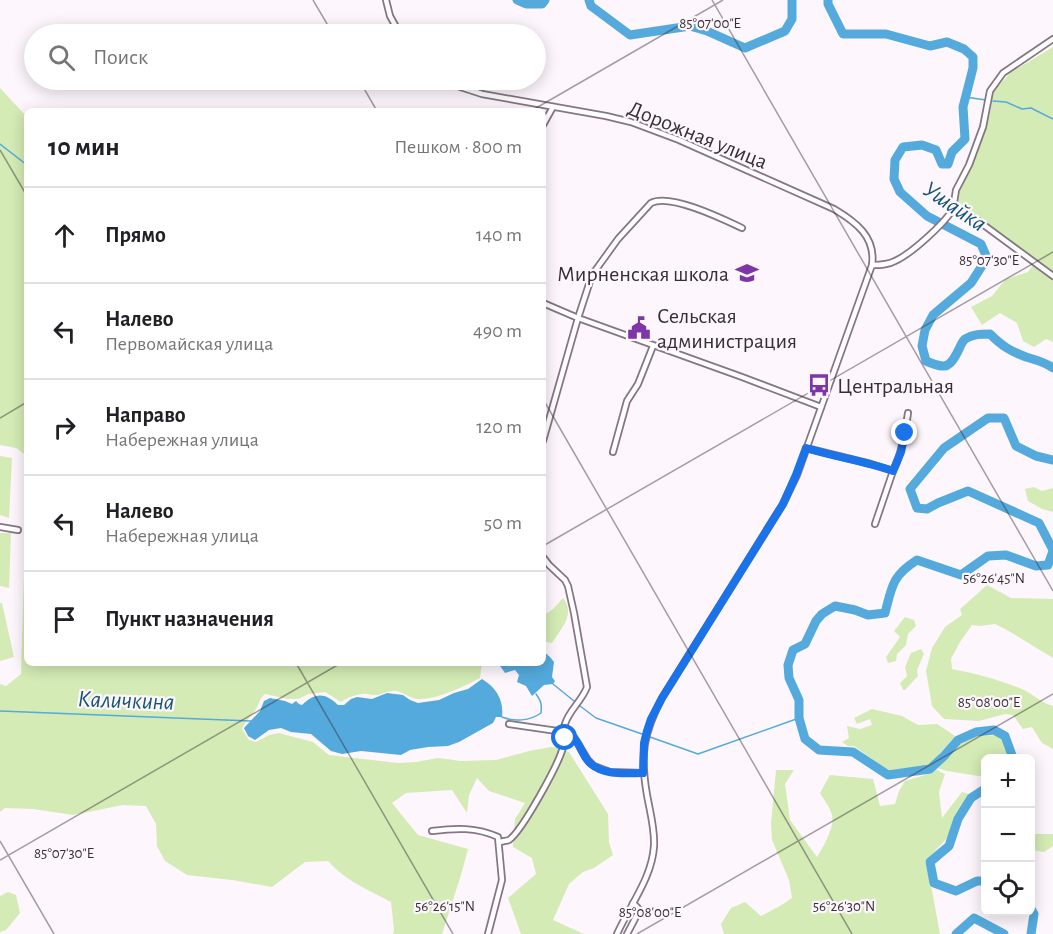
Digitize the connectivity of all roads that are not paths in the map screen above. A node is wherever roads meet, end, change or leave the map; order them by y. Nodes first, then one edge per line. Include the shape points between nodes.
1 (386, 0) edge
2 (394, 24) edge
3 (1053, 39) edge
4 (470, 90) edge
5 (553, 107) junction
6 (546, 120) edge
7 (951, 212) junction
8 (742, 228) dead end
9 (872, 265) junction
10 (1053, 276) edge
11 (546, 304) edge
12 (578, 318) junction
13 (653, 346) junction
14 (821, 407) junction
15 (908, 413) dead end
16 (546, 430) edge
17 (806, 448) junction
18 (613, 452) dead end
19 (893, 471) junction
20 (875, 524) dead end
21 (0, 527) edge
22 (18, 530) dead end
23 (546, 562) edge
24 (509, 724) dead end
25 (564, 732) junction
26 (643, 773) junction
27 (432, 831) dead end
28 (500, 842) junction
29 (633, 903) junction
30 (488, 934) edge
31 (617, 934) edge
32 (627, 934) edge

1 - 2 street
3 - 7 street via 1003,73 990,91 983,127 956,189
4 - 5 street, Дорожная улица
5 - 6 street
5 - 9 street, Дорожная улица via 606,116 679,140 834,209 862,229 872,247
7 - 9 street via 897,261
7 - 10 street via 970,216
8 - 12 street via 666,200 651,203 592,275
9 - 14 street
11 - 12 street
12 - 13 street
12 - 16 street
13 - 14 street
13 - 18 street via 627,401
14 - 17 street
15 - 19 street
17 - 19 street
17 - 26 street via 783,504 651,719 644,743
19 - 20 street
21 - 22 street
23 - 25 street via 568,586 586,687
24 - 25 street
25 - 26 street via 574,737 594,766 610,772
25 - 28 street via 563,747 551,778 518,829
26 - 29 street via 654,844 649,871
27 - 28 street via 484,831
28 - 30 street via 502,880
29 - 31 street
29 - 32 street via 638,913

